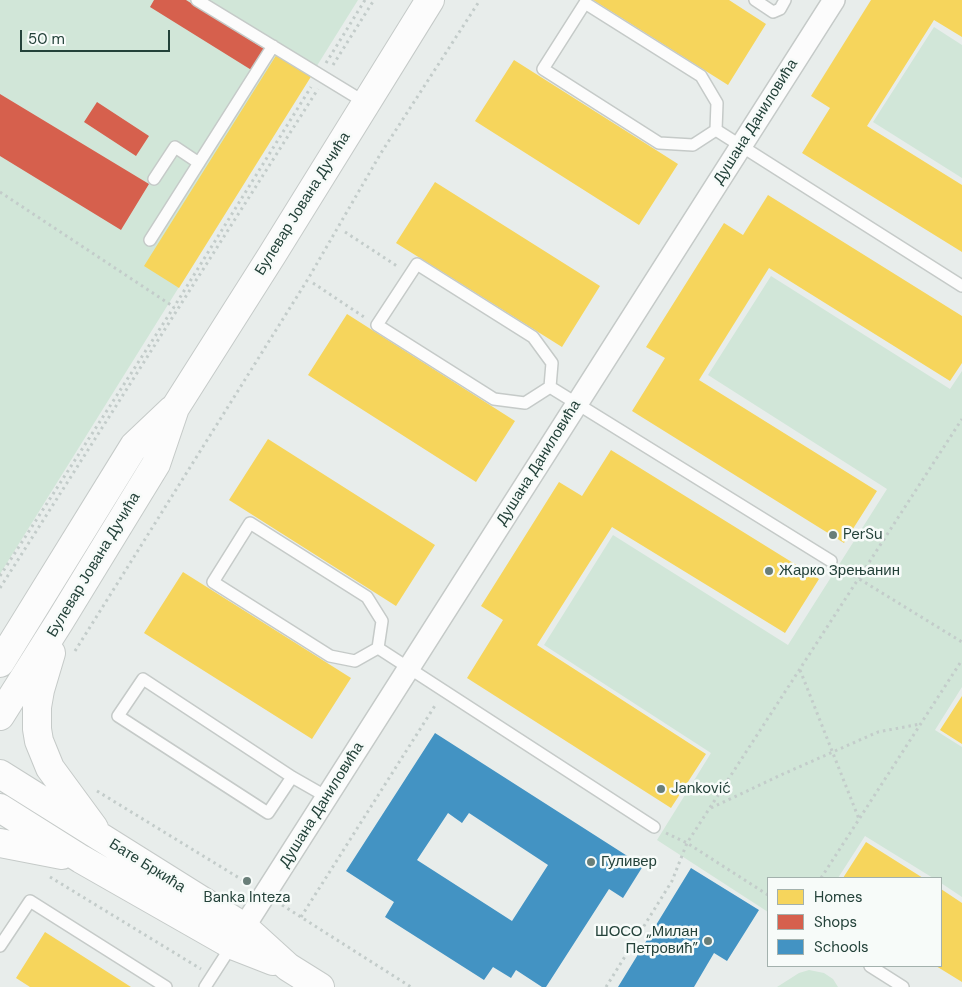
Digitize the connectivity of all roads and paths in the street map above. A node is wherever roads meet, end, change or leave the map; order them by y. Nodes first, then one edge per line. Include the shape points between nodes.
1 (197, 0) edge
2 (365, 0) edge
3 (374, 0) edge
4 (430, 0) edge
5 (480, 0) edge
6 (755, 0) edge
7 (785, 0) edge
8 (834, 0) edge
9 (273, 46) junction
10 (322, 76) junction
11 (366, 102) junction
12 (716, 130) junction
13 (741, 145) junction
14 (199, 163) junction
15 (154, 179) dead end
16 (0, 192) edge
17 (345, 232) dead end
18 (150, 240) dead end
19 (410, 274) junction
20 (313, 283) dead end
21 (962, 286) edge
22 (174, 307) junction
23 (377, 325) junction
24 (550, 387) junction
25 (577, 403) junction
26 (175, 408) junction
27 (962, 419) edge
28 (831, 561) joint
29 (0, 576) edge
30 (858, 580) junction
31 (0, 588) edge
32 (38, 604) junction
33 (60, 620) junction
34 (0, 635) edge
35 (962, 642) edge
36 (378, 648) junction
37 (72, 656) dead end
38 (962, 660) edge
39 (0, 663) edge
40 (409, 668) junction
41 (800, 670) junction
42 (444, 691) junction
43 (0, 716) edge
44 (920, 724) junction
45 (832, 752) junction
46 (0, 774) edge
47 (292, 777) junction
48 (327, 796) junction
49 (0, 808) edge
50 (710, 809) junction
51 (859, 819) junction
52 (654, 827) joint
53 (101, 838) junction
54 (0, 843) edge
55 (688, 843) junction
56 (81, 859) junction
57 (48, 876) dead end
58 (822, 877) edge
59 (767, 894) edge
60 (302, 917) dead end
61 (238, 936) junction
62 (0, 946) edge
63 (872, 967) edge
64 (212, 976) junction
65 (166, 987) edge
66 (205, 987) edge
67 (320, 987) edge
68 (606, 987) edge
69 (903, 987) edge

1 - 9 lane
2 - 10 path
3 - 10 path
4 - 11 street, Булевар Јована Дучића
5 - 37 path via 381,153 308,279
6 - 7 lane via 773,12 780,9
8 - 13 street, Душана Даниловића
9 - 10 lane
9 - 14 lane
10 - 11 lane
10 - 22 path
10 - 31 path
11 - 26 street, Булевар Јована Дучића
12 - 12 lane via 693,145 659,143 543,69 585,3 701,76 717,103
12 - 13 lane
13 - 21 lane
13 - 25 street, Душана Даниловића
14 - 15 lane via 174,147
14 - 18 lane
16 - 22 path
17 - 19 path
19 - 23 lane
19 - 24 lane via 416,264 533,337 552,362
20 - 23 path
22 - 29 path
23 - 24 lane via 494,399 525,403
24 - 25 lane
25 - 28 lane
25 - 40 street, Душана Даниловића
26 - 32 street, Булевар Јована Дучића via 134,446
26 - 33 street, Булевар Јована Дучића via 156,464
27 - 30 path
28 - 30 path
30 - 35 path
30 - 41 path
32 - 34 street
32 - 39 street, Булевар Јована Дучића
33 - 43 street, Булевар Јована Дучића
33 - 53 street via 40,690 38,735 50,768
36 - 36 lane via 355,661 330,656 213,582 250,523 367,597 382,621
36 - 40 lane
38 - 44 path
40 - 42 lane
40 - 48 street, Душана Даниловића
41 - 45 path
41 - 50 path
42 - 52 lane
42 - 60 path
44 - 45 path via 878,732
44 - 51 path
45 - 50 path
45 - 51 path
46 - 53 street, Бате Бркића
47 - 47 lane via 143,679 118,716 268,813
47 - 48 lane
48 - 61 street, Душана Даниловића
49 - 56 street, Бате Бркића
50 - 55 path
51 - 58 path
52 - 55 path
53 - 61 street, Бате Бркића
54 - 56 street
55 - 59 path
55 - 68 path via 672,881
56 - 61 street, Бате Бркића
57 - 64 path
61 - 64 lane
61 - 67 street, Бате Бркића
62 - 65 lane via 30,900
63 - 69 lane
64 - 66 lane

